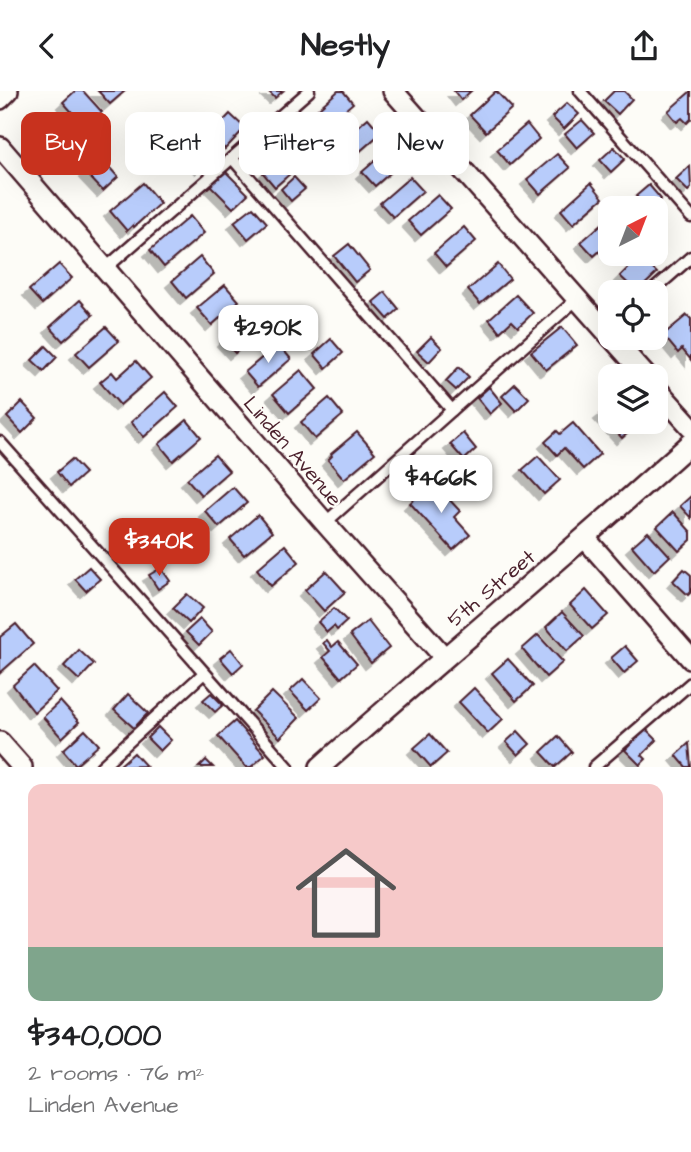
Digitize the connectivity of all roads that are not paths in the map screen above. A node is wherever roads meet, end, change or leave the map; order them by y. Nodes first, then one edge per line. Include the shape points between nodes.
1 (8, 91) edge
2 (309, 91) edge
3 (393, 91) edge
4 (580, 91) edge
5 (0, 99) edge
6 (0, 147) edge
7 (232, 158) junction
8 (691, 217) edge
9 (691, 257) edge
10 (106, 268) junction
11 (665, 280) edge
12 (577, 299) junction
13 (598, 321) edge
14 (624, 350) edge
15 (636, 364) edge
16 (668, 401) edge
17 (452, 410) junction
18 (691, 427) edge
19 (0, 442) edge
20 (691, 443) edge
21 (325, 523) junction
22 (585, 538) junction
23 (444, 657) junction
24 (691, 659) edge
25 (204, 673) junction
26 (691, 683) edge
27 (0, 742) edge
28 (22, 767) edge
29 (101, 767) edge
30 (288, 767) edge
31 (320, 767) edge
32 (594, 767) edge

1 - 5 street
2 - 7 lane
3 - 12 street
4 - 8 lane
6 - 10 street, Linden Avenue
7 - 10 lane
7 - 17 lane
9 - 11 lane
10 - 21 street, Linden Avenue
12 - 13 street
12 - 17 lane
14 - 15 street
16 - 18 street
17 - 21 lane
19 - 25 lane
20 - 22 street, 5th Street
21 - 23 street, Linden Avenue
22 - 23 street, 5th Street
22 - 24 street
23 - 31 street, 5th Street
25 - 29 lane
25 - 30 lane
26 - 32 lane
27 - 28 street

